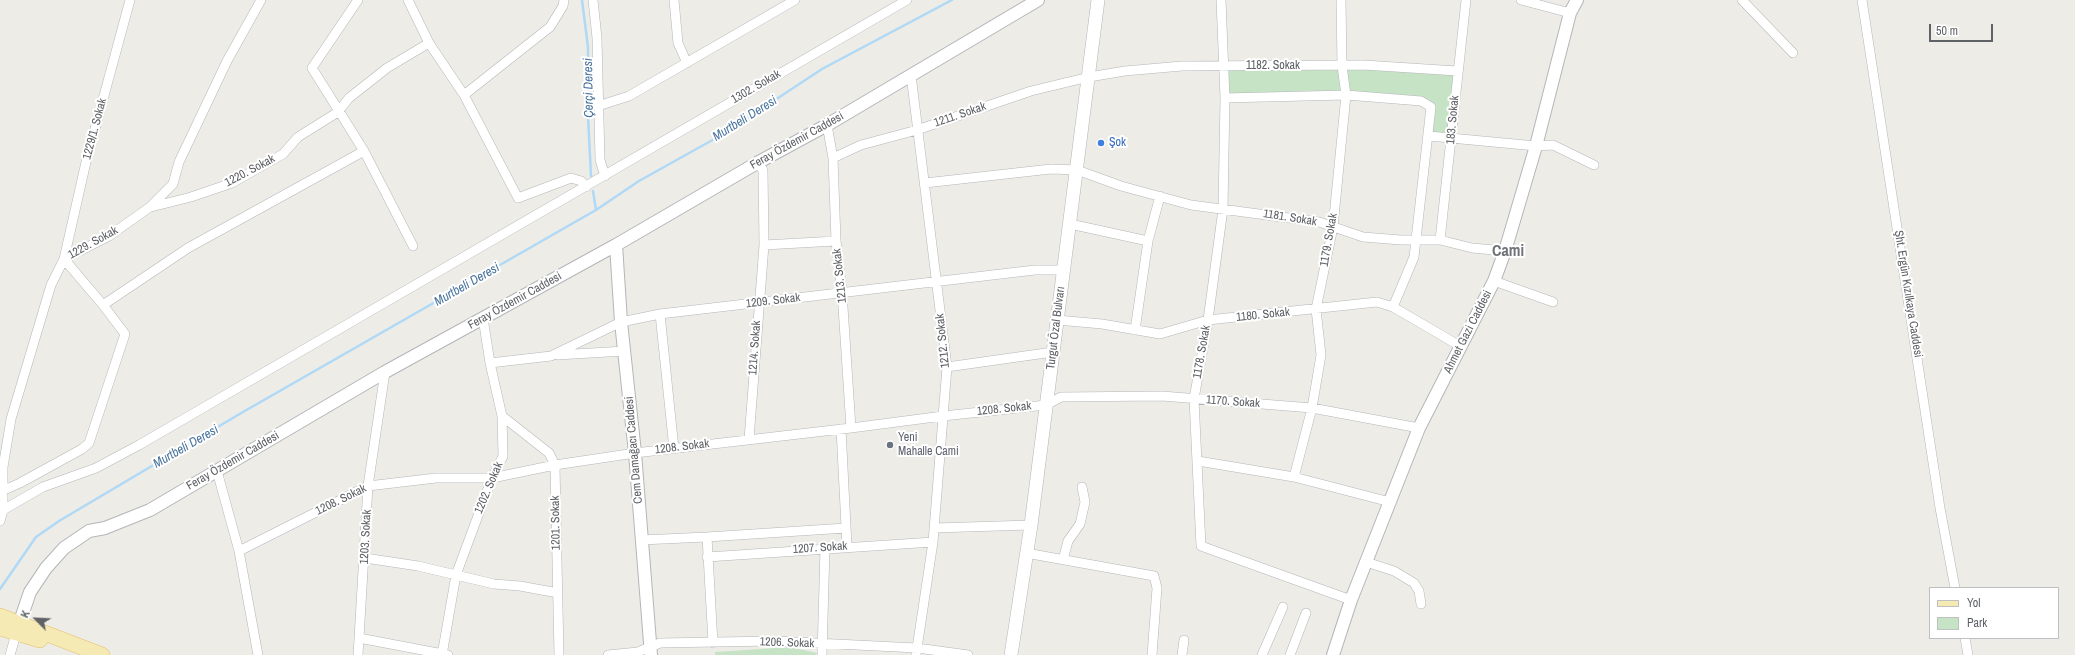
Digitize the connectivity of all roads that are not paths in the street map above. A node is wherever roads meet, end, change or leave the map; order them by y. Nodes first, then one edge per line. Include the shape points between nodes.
1 (130, 0) edge
2 (261, 0) edge
3 (358, 0) edge
4 (408, 0) edge
5 (564, 0) edge
6 (593, 0) edge
7 (674, 0) edge
8 (907, 0) edge
9 (1038, 0) edge
10 (1098, 0) edge
11 (1221, 0) edge
12 (1341, 0) edge
13 (1466, 0) edge
14 (1521, 0) edge
15 (1578, 0) edge
16 (1742, 0) edge
17 (1862, 0) edge
18 (789, 1) edge
19 (1570, 14) junction
20 (429, 43) junction
21 (1793, 53) dead end
22 (688, 63) junction
23 (1225, 66) junction
24 (1342, 66) junction
25 (1457, 71) junction
26 (910, 75) junction
27 (1089, 77) junction
28 (464, 95) junction
29 (1346, 95) junction
30 (1225, 98) junction
31 (598, 106) junction
32 (338, 112) junction
33 (827, 125) junction
34 (917, 130) junction
35 (1429, 136) junction
36 (1451, 138) junction
37 (1536, 146) junction
38 (364, 151) junction
39 (833, 158) junction
40 (757, 163) junction
41 (1594, 165) dead end
42 (1077, 170) junction
43 (605, 176) junction
44 (925, 183) junction
45 (586, 187) junction
46 (1160, 196) junction
47 (150, 207) junction
48 (1223, 209) junction
49 (1070, 224) junction
50 (1333, 227) junction
51 (1416, 239) junction
52 (1440, 240) junction
53 (836, 241) junction
54 (1148, 241) junction
55 (616, 245) junction
56 (764, 245) junction
57 (413, 246) dead end
58 (1506, 251) junction
59 (64, 259) junction
60 (1064, 270) junction
61 (937, 281) junction
62 (1494, 281) junction
63 (842, 292) junction
64 (1553, 302) dead end
65 (759, 303) junction
66 (103, 305) junction
67 (1393, 307) junction
68 (1316, 309) junction
69 (660, 314) junction
70 (483, 318) junction
71 (1057, 320) junction
72 (1208, 320) junction
73 (621, 322) junction
74 (1135, 330) junction
75 (1460, 346) junction
76 (625, 351) junction
77 (1053, 352) junction
78 (551, 356) junction
79 (490, 363) junction
80 (948, 367) junction
81 (385, 372) junction
82 (1194, 399) junction
83 (1046, 405) junction
84 (1312, 408) junction
85 (502, 416) junction
86 (943, 416) junction
87 (851, 428) junction
88 (1419, 428) junction
89 (841, 429) junction
90 (749, 439) junction
91 (674, 449) junction
92 (635, 453) junction
93 (1198, 461) junction
94 (555, 465) junction
95 (217, 471) junction
96 (1294, 477) junction
97 (492, 478) junction
98 (368, 486) junction
99 (1082, 487) dead end
100 (2, 491) junction
101 (1390, 502) junction
102 (3, 510) junction
103 (0, 521) edge
104 (1031, 525) junction
105 (846, 528) junction
106 (934, 528) junction
107 (707, 537) junction
108 (641, 540) junction
109 (932, 542) junction
110 (847, 546) junction
111 (824, 548) junction
112 (239, 551) junction
113 (1026, 553) junction
114 (707, 556) junction
115 (364, 558) junction
116 (1063, 560) junction
117 (1366, 562) junction
118 (456, 575) junction
119 (1955, 587) edge
120 (558, 593) junction
121 (1351, 600) junction
122 (1421, 604) dead end
123 (1283, 607) dead end
124 (1306, 613) dead end
125 (9, 625) edge
126 (359, 638) junction
127 (1965, 639) edge
128 (1184, 640) dead end
129 (713, 643) junction
130 (824, 645) junction
131 (651, 650) edge
132 (916, 652) edge
133 (10, 655) edge
134 (101, 655) edge
135 (258, 655) edge
136 (358, 655) edge
137 (444, 655) edge
138 (559, 655) edge
139 (608, 655) edge
140 (822, 655) edge
141 (968, 655) edge
142 (1011, 655) edge
143 (1148, 655) edge
144 (1154, 655) edge
145 (1182, 655) edge
146 (1262, 655) edge
147 (1290, 655) edge
148 (1334, 655) edge
149 (1968, 655) edge

1 - 59 street, 1229/1. Sokak via 86,162
2 - 47 street, 1229. Sokak via 227,61 179,162 172,184
3 - 32 street via 312,68
4 - 20 street
5 - 28 street via 550,27
6 - 31 street via 597,38
7 - 22 street via 678,43
8 - 43 street, 1302. Sokak
9 - 26 street, Feray Özdemir Caddesi
10 - 27 main road, Turgut Özal Bulvarı
11 - 23 street, 1178. Sokak
12 - 24 street, 1179. Sokak
13 - 25 street, 183. Sokak
14 - 19 street
15 - 19 street, Ahmet Gazi Caddesi
16 - 21 street
17 - 119 street, Şht. Ergün Kızılkaya Caddesi via 1940,508
18 - 22 street
19 - 37 street, Ahmet Gazi Caddesi
20 - 28 street
20 - 32 street, 1220. Sokak via 387,68 349,98
22 - 31 street via 629,96
23 - 24 street, 1182. Sokak
23 - 27 street, 1182. Sokak via 1182,66
23 - 30 street, 1178. Sokak
24 - 25 street, 1182. Sokak via 1364,64
24 - 29 street, 1179. Sokak
25 - 36 street, 183. Sokak
26 - 33 street, Feray Özdemir Caddesi
26 - 34 street, 1212. Sokak
27 - 34 street, 1211. Sokak via 1031,91
27 - 42 main road, Turgut Özal Bulvarı
28 - 45 street via 518,198 571,178 581,181
29 - 30 street
29 - 35 street via 1428,104 1431,107
29 - 50 street, 1179. Sokak
30 - 48 street, 1178. Sokak
31 - 43 street via 600,160
32 - 38 street
32 - 47 street, 1220. Sokak via 298,137 283,154 232,183 191,198
33 - 39 street, 1213. Sokak
33 - 40 street, Feray Özdemir Caddesi
34 - 39 street, 1211. Sokak via 861,145
34 - 44 street, 1212. Sokak
35 - 36 street
35 - 51 street
36 - 37 street
36 - 52 street, 183. Sokak
37 - 41 street via 1553,145
37 - 58 street, Ahmet Gazi Caddesi
38 - 57 street
38 - 66 street via 188,248
39 - 53 street, 1213. Sokak
40 - 55 street, Feray Özdemir Caddesi
40 - 56 street, 1214. Sokak via 763,170
42 - 44 street, 1181. Sokak via 1051,169
42 - 46 street, 1181. Sokak via 1121,186
42 - 49 main road, Turgut Özal Bulvarı
43 - 45 street, 1302. Sokak
44 - 61 street, 1212. Sokak
45 - 102 street, 1302. Sokak via 96,468 43,487
46 - 48 street, 1181. Sokak via 1191,205
46 - 54 street
47 - 59 street, 1229. Sokak via 109,236
48 - 50 street, 1181. Sokak via 1319,222
48 - 72 street, 1178. Sokak
49 - 54 street
49 - 60 main road, Turgut Özal Bulvarı
50 - 51 street, 1181. Sokak via 1363,237
50 - 68 street, 1179. Sokak
51 - 52 street, 1181. Sokak
51 - 67 street via 1414,257
52 - 58 street, 1181. Sokak via 1472,248
53 - 56 street
53 - 63 street, 1213. Sokak
54 - 74 street
55 - 70 street, Feray Özdemir Caddesi
55 - 73 street, Cem Damağacı Caddesi
56 - 65 street, 1214. Sokak
58 - 62 street, Ahmet Gazi Caddesi
59 - 66 street
59 - 100 street, 1229. Sokak via 51,285 11,419
60 - 61 street, 1209. Sokak via 1035,270
60 - 71 main road, Turgut Özal Bulvarı
61 - 63 street, 1209. Sokak
61 - 80 street, 1212. Sokak
62 - 64 street
62 - 75 street, Ahmet Gazi Caddesi
63 - 65 street, 1209. Sokak
63 - 87 street, 1213. Sokak
65 - 69 street, 1209. Sokak
65 - 90 street, 1214. Sokak
66 - 100 street via 125,334 89,443
67 - 68 street, 1180. Sokak via 1377,302
67 - 75 street, 1180. Sokak
68 - 72 street, 1180. Sokak
68 - 84 street, 1179. Sokak via 1321,355
69 - 73 street, 1209. Sokak
69 - 91 street
70 - 79 street, 1202. Sokak
70 - 81 street, Feray Özdemir Caddesi
71 - 74 street, 1180. Sokak
71 - 77 main road, Turgut Özal Bulvarı
72 - 74 street, 1180. Sokak via 1160,334
72 - 82 street, 1178. Sokak
73 - 76 street, Cem Damağacı Caddesi
73 - 78 street, 1209. Sokak
75 - 88 street, Ahmet Gazi Caddesi
76 - 78 street
76 - 92 street, Cem Damağacı Caddesi
77 - 80 street
77 - 83 main road, Turgut Özal Bulvarı
78 - 79 street, 1209. Sokak
79 - 85 street, 1202. Sokak
80 - 86 street, 1212. Sokak
81 - 95 street, Feray Özdemir Caddesi
81 - 98 street, 1203. Sokak
82 - 83 street, 1170. Sokak via 1162,396 1061,397
82 - 84 street, 1170. Sokak
82 - 93 street, 1178. Sokak
83 - 86 street, 1208. Sokak
83 - 104 main road, Turgut Özal Bulvarı
84 - 88 street, 1170. Sokak
84 - 96 street, 1179. Sokak
85 - 94 street via 549,453
85 - 97 street, 1202. Sokak via 503,456
86 - 87 street, 1208. Sokak
86 - 106 street, 1212. Sokak
87 - 89 street, 1208. Sokak
88 - 101 street, Ahmet Gazi Caddesi
89 - 90 street, 1208. Sokak
89 - 105 street
90 - 91 street, 1208. Sokak
91 - 92 street, 1208. Sokak
92 - 94 street, 1208. Sokak
92 - 108 street, Cem Damağacı Caddesi
93 - 96 street
93 - 121 street, 1178. Sokak via 1201,546
94 - 97 street, 1208. Sokak
94 - 120 street, 1201. Sokak
95 - 112 street
95 - 125 street, Feray Özdemir Caddesi via 150,510 105,528 89,531 64,548 46,568
96 - 101 street
97 - 98 street, 1208. Sokak via 436,478
97 - 118 street, 1202. Sokak
98 - 112 street, 1208. Sokak
98 - 115 street, 1203. Sokak
99 - 116 street via 1085,502 1080,524 1068,541
100 - 102 street, 1229. Sokak
101 - 117 street, Ahmet Gazi Caddesi
102 - 103 street, 1229. Sokak
104 - 106 street
104 - 113 main road, Turgut Özal Bulvarı
105 - 107 street, 1207. Sokak
105 - 110 street
106 - 109 street, 1212. Sokak
107 - 108 street, 1207. Sokak
107 - 114 street
108 - 131 street, Cem Damağacı Caddesi
109 - 110 street, 1207. Sokak
109 - 132 street, 1212. Sokak
110 - 111 street, 1207. Sokak
111 - 114 street, 1207. Sokak
111 - 130 street
112 - 135 street
113 - 116 street
113 - 142 main road, Turgut Özal Bulvarı
114 - 129 street
115 - 118 street
115 - 126 street, 1203. Sokak
116 - 144 street via 1154,576 1157,588
117 - 121 street, Ahmet Gazi Caddesi
117 - 122 street via 1394,571 1414,583 1419,591
118 - 120 street via 494,584
118 - 137 street, 1202. Sokak
120 - 138 street, 1201. Sokak
121 - 148 street, Ahmet Gazi Caddesi
123 - 146 street
124 - 147 street
125 - 133 street
125 - 134 main road
126 - 136 street, 1203. Sokak
126 - 137 street
127 - 149 street
128 - 145 street
129 - 130 street, 1206. Sokak via 775,641
129 - 131 street, 1206. Sokak via 660,642
130 - 132 street, 1206. Sokak
130 - 140 street
131 - 139 street, 1206. Sokak
132 - 141 street, 1206. Sokak
143 - 144 street

